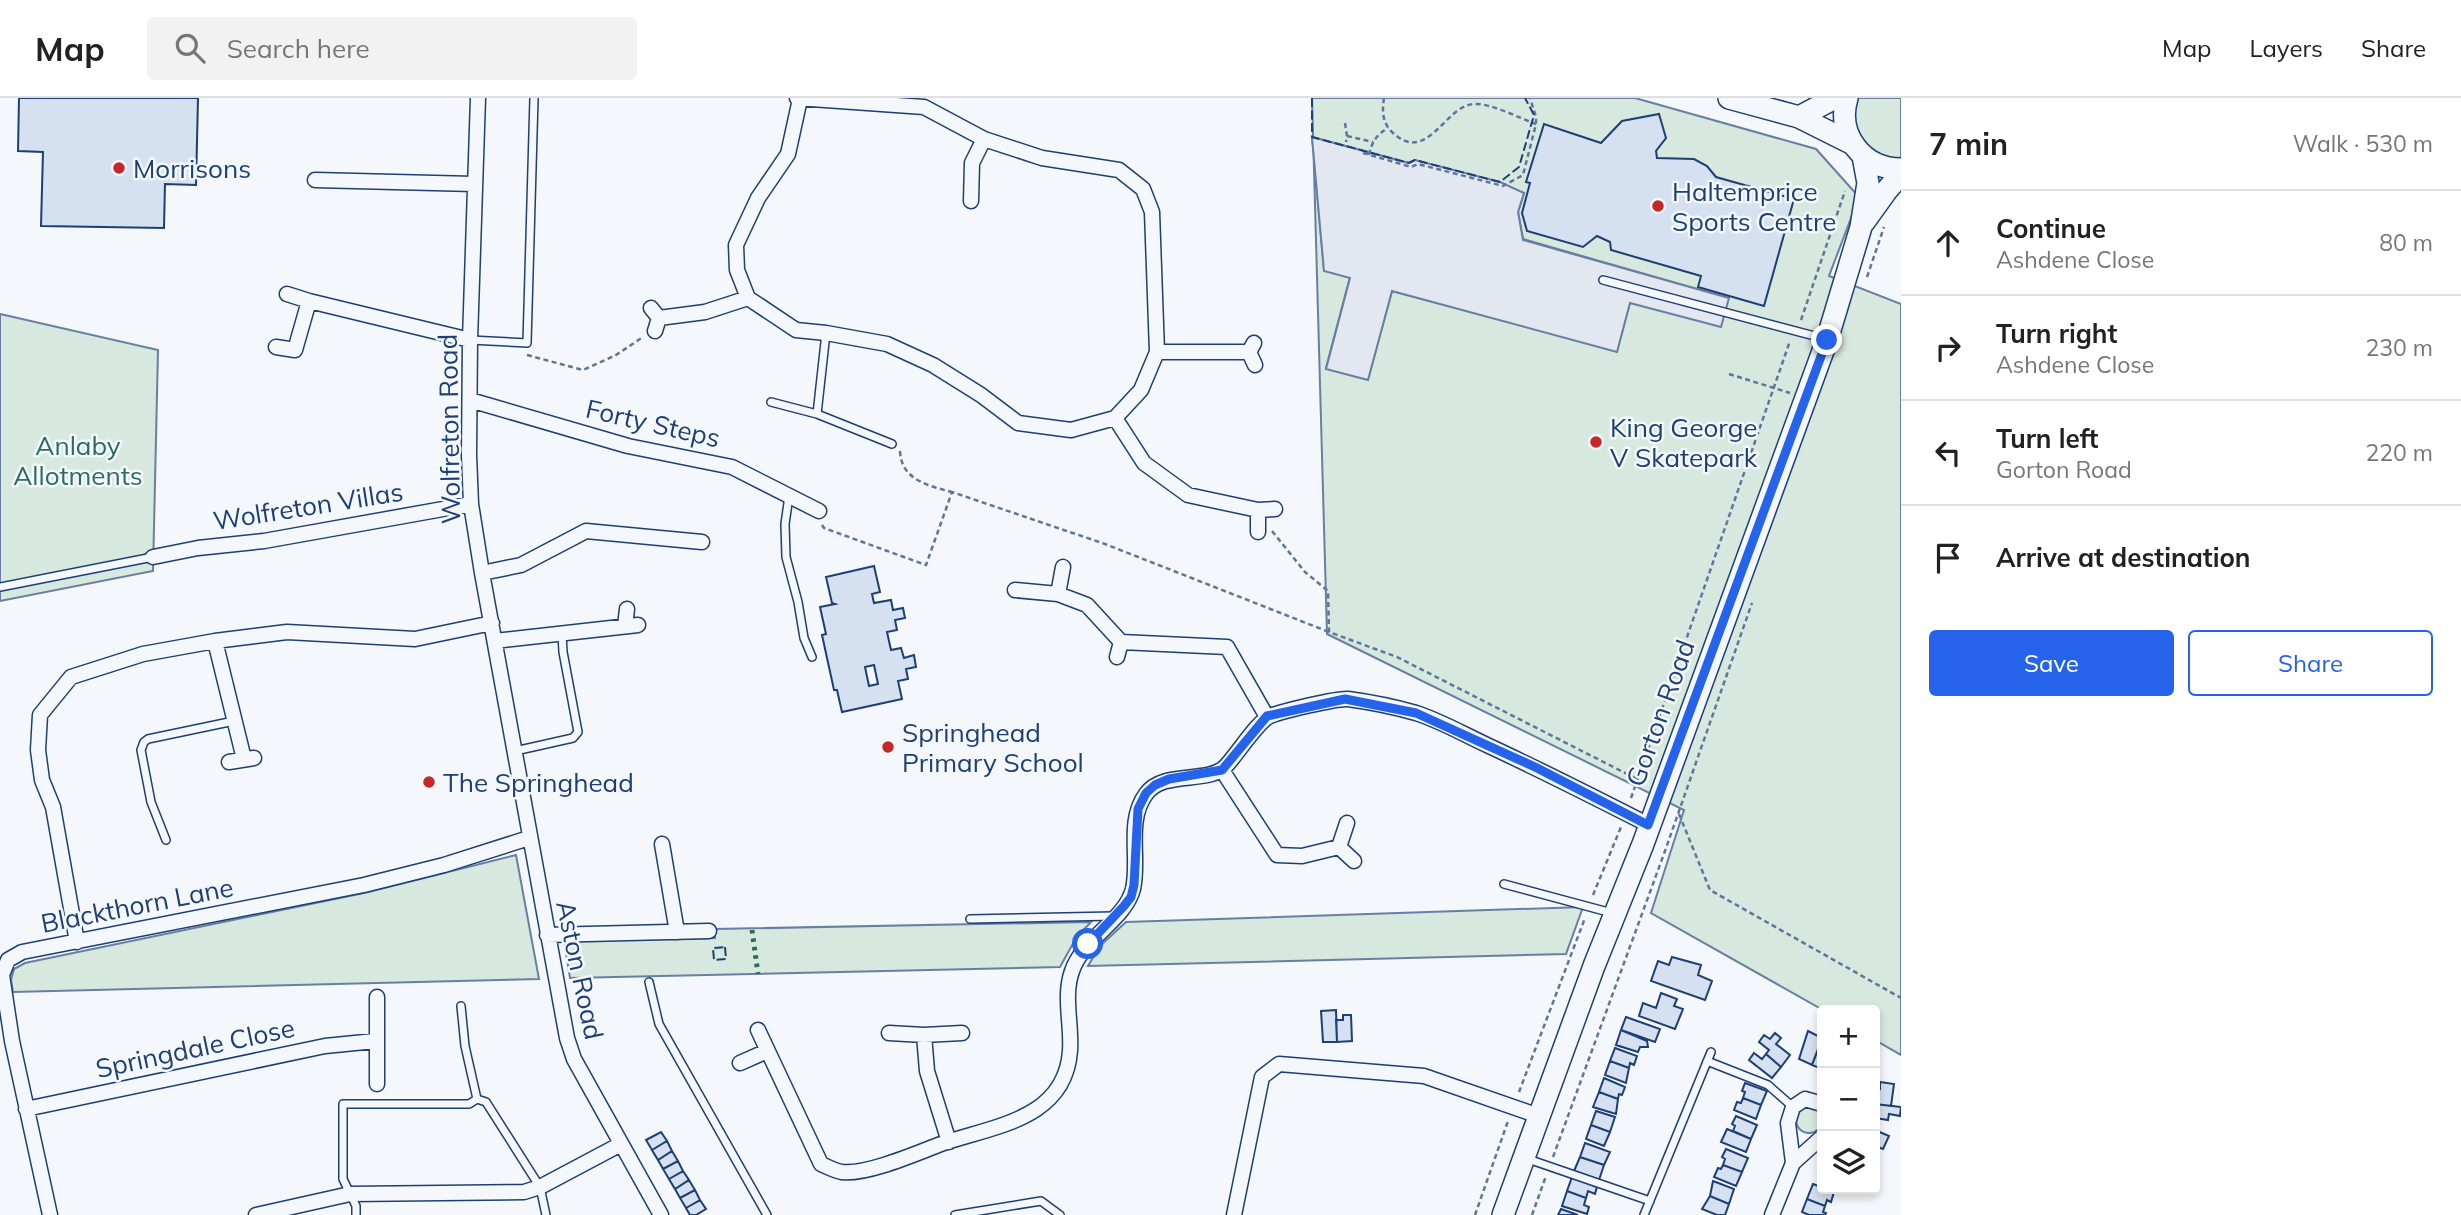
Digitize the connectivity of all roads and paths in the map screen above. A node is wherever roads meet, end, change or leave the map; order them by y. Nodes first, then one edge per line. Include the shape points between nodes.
1 (478, 98) edge
2 (534, 98) edge
3 (1384, 98) edge
4 (1530, 98) edge
5 (1729, 98) edge
6 (1836, 98) edge
7 (1847, 98) edge
8 (798, 99) edge
9 (870, 102) edge
10 (1799, 117) junction
11 (1345, 123) dead end
12 (1536, 124) junction
13 (1388, 128) junction
14 (1348, 136) junction
15 (1397, 137) junction
16 (984, 139) junction
17 (1394, 141) dead end
18 (1346, 142) dead end
19 (1373, 142) junction
20 (1857, 150) junction
21 (1363, 153) dead end
22 (1369, 155) junction
23 (1901, 171) edge
24 (315, 180) dead end
25 (474, 184) junction
26 (1845, 191) dead end
27 (971, 201) dead end
28 (1861, 227) junction
29 (1604, 280) dead end
30 (286, 294) dead end
31 (748, 298) junction
32 (309, 302) junction
33 (655, 319) joint
34 (1793, 331) junction
35 (826, 333) junction
36 (470, 340) junction
37 (1827, 340) junction
38 (276, 347) dead end
39 (1157, 352) junction
40 (520, 353) dead end
41 (1252, 354) dead end
42 (1729, 374) dead end
43 (1773, 388) junction
44 (1804, 398) junction
45 (470, 400) junction
46 (771, 402) dead end
47 (817, 414) junction
48 (1115, 418) junction
49 (892, 444) joint
50 (952, 492) junction
51 (789, 496) junction
52 (471, 504) junction
53 (816, 509) joint
54 (1275, 509) dead end
55 (1258, 521) junction
56 (702, 542) dead end
57 (153, 557) joint
58 (1063, 567) dead end
59 (482, 573) junction
60 (0, 587) edge
61 (1015, 590) dead end
62 (1058, 594) junction
63 (626, 609) dead end
64 (492, 623) junction
65 (1329, 632) junction
66 (562, 634) junction
67 (215, 641) junction
68 (495, 641) junction
69 (812, 657) dead end
70 (1267, 716) junction
71 (234, 721) junction
72 (516, 751) junction
73 (242, 760) dead end
74 (1222, 770) junction
75 (1638, 780) junction
76 (1679, 812) dead end
77 (1626, 813) junction
78 (1348, 824) dead end
79 (1648, 825) junction
80 (529, 838) junction
81 (166, 840) dead end
82 (662, 844) dead end
83 (1339, 847) junction
84 (1354, 861) dead end
85 (1504, 884) dead end
86 (1589, 907) junction
87 (1616, 914) junction
88 (1115, 916) junction
89 (971, 919) dead end
90 (709, 931) dead end
91 (677, 932) junction
92 (547, 935) junction
93 (77, 942) junction
94 (3, 965) edge
95 (1618, 974) dead end
96 (649, 982) dead end
97 (377, 997) dead end
98 (1901, 998) edge
99 (461, 1006) dead end
100 (758, 1030) dead end
101 (889, 1033) dead end
102 (962, 1033) dead end
103 (924, 1035) junction
104 (375, 1041) junction
105 (6, 1042) edge
106 (767, 1051) junction
107 (1711, 1052) dead end
108 (1707, 1061) junction
109 (740, 1063) dead end
110 (377, 1084) dead end
111 (477, 1099) junction
112 (1817, 1103) edge
113 (1793, 1107) junction
114 (1513, 1108) junction
115 (26, 1109) junction
116 (1539, 1116) junction
117 (949, 1142) junction
118 (1817, 1142) edge
119 (621, 1144) junction
120 (1525, 1157) junction
121 (1793, 1163) junction
122 (1550, 1166) junction
123 (540, 1188) junction
124 (350, 1195) junction
125 (1650, 1201) junction
126 (50, 1215) edge
127 (256, 1215) edge
128 (356, 1215) edge
129 (546, 1215) edge
130 (662, 1215) edge
131 (767, 1215) edge
132 (955, 1215) edge
133 (1060, 1215) edge
134 (1234, 1215) edge
135 (1475, 1215) edge
136 (1503, 1215) edge
137 (1532, 1215) edge
138 (1644, 1215) edge
139 (1772, 1215) edge

1 - 25 street, Wolfreton Road
2 - 36 lane via 527,343
3 - 13 path
4 - 12 path
5 - 10 main road
6 - 10 main road
7 - 20 main road, Gorton Road via 1844,126
8 - 9 street
8 - 31 street via 788,154 758,198 736,245 737,270
9 - 16 street via 923,107
10 - 20 main road
11 - 14 path
12 - 15 path via 1473,104 1461,108 1430,137 1420,141
12 - 22 path via 1523,175 1503,186
13 - 15 path
13 - 19 path
14 - 18 path
14 - 19 path
15 - 17 path
16 - 27 street via 972,163
16 - 39 street via 1042,158 1119,170 1143,189 1152,212
19 - 22 path
20 - 23 main road via 1875,164
20 - 28 main road, Gorton Road via 1868,183
21 - 22 path
23 - 28 main road, Gorton Road
24 - 25 street
25 - 36 street, Wolfreton Road
26 - 34 path via 1802,319
28 - 37 main road, Gorton Road
29 - 34 lane
30 - 32 street
31 - 33 street via 705,312
31 - 35 street via 796,330
32 - 36 street
32 - 38 street via 295,350
33 - 40 path via 616,355 583,370
34 - 37 lane
34 - 43 path
35 - 47 lane
35 - 48 street via 887,344 933,365 1018,423 1071,430
36 - 45 street, Wolfreton Road
37 - 44 main road, Gorton Road
39 - 41 street
39 - 48 street via 1141,390
42 - 43 path
43 - 44 path
43 - 75 path
44 - 79 main road, Gorton Road
45 - 51 street, Forty Steps via 628,446 732,467
45 - 52 street, Wolfreton Road
46 - 47 lane
47 - 49 lane
48 - 55 street via 1144,463 1188,495
49 - 50 path via 900,449 900,460 913,479
50 - 53 path via 926,565 824,528
50 - 65 path via 1105,544
51 - 53 street, Forty Steps
51 - 69 lane via 786,557
52 - 57 street, Wolfreton Villas
52 - 59 street, Wolfreton Road
54 - 55 street
55 - 65 path via 1274,532 1305,572 1328,591
56 - 59 street via 586,531 521,565
57 - 60 lane
58 - 62 street
59 - 64 street, Wolfreton Road
61 - 62 street
62 - 70 street via 1087,605 1119,650 1227,647
63 - 66 street via 632,626
64 - 67 street via 415,639 287,632
64 - 68 street, Wolfreton Road
65 - 75 path via 1397,657
66 - 68 street
66 - 72 lane via 578,732 573,738
67 - 71 street
67 - 93 street via 143,654 71,677 40,715 42,780 53,807
68 - 72 street, Wolfreton Road
70 - 74 street
70 - 77 street via 1345,699 1416,713
71 - 73 street
71 - 81 lane via 144,743 141,750 151,802
72 - 80 street, Wolfreton Road
74 - 83 street via 1277,855 1302,856
74 - 88 street via 1169,779 1146,793 1138,809 1131,897
75 - 77 path
76 - 98 path via 1710,890
77 - 79 street
77 - 86 path
78 - 83 street
79 - 87 main road, Gorton Road
80 - 92 street, Aston Road
80 - 93 street, Blackthorn Lane via 364,885
82 - 91 street
83 - 84 street
85 - 86 lane
86 - 87 lane
86 - 114 path
87 - 116 main road, Gorton Road
88 - 89 lane
88 - 117 street via 1088,944 1072,971 1068,989 1070,1052 1055,1092 1020,1121
90 - 91 street
91 - 92 street
92 - 119 street, Aston Road via 574,1059
93 - 94 street, Blackthorn Lane via 22,952
94 - 105 street, Blackthorn Lane
95 - 122 path
96 - 131 lane via 659,1024
97 - 104 street
99 - 111 lane
100 - 106 street
101 - 103 street
102 - 103 street
103 - 117 street via 928,1071
104 - 110 street
104 - 115 street, Springdale Close via 325,1046
105 - 115 street, Blackthorn Lane
106 - 109 street
106 - 117 street via 821,1164 843,1172 873,1168
107 - 108 lane
108 - 113 lane via 1768,1085
108 - 125 lane
111 - 123 lane via 486,1102
111 - 124 lane via 469,1104 343,1104 343,1179
112 - 113 street via 1805,1100
113 - 121 street via 1788,1123
114 - 116 street
114 - 134 street via 1424,1076 1279,1064 1262,1077
114 - 135 path
115 - 126 street, Blackthorn Lane
116 - 120 main road, Gorton Road
118 - 121 street
119 - 123 street
119 - 130 street, Aston Road
120 - 122 lane
120 - 136 main road, Gorton Road
121 - 139 street
122 - 125 lane
122 - 137 path
123 - 124 street
123 - 129 lane
124 - 127 street
124 - 128 lane
125 - 138 lane
132 - 133 lane via 1041,1201

